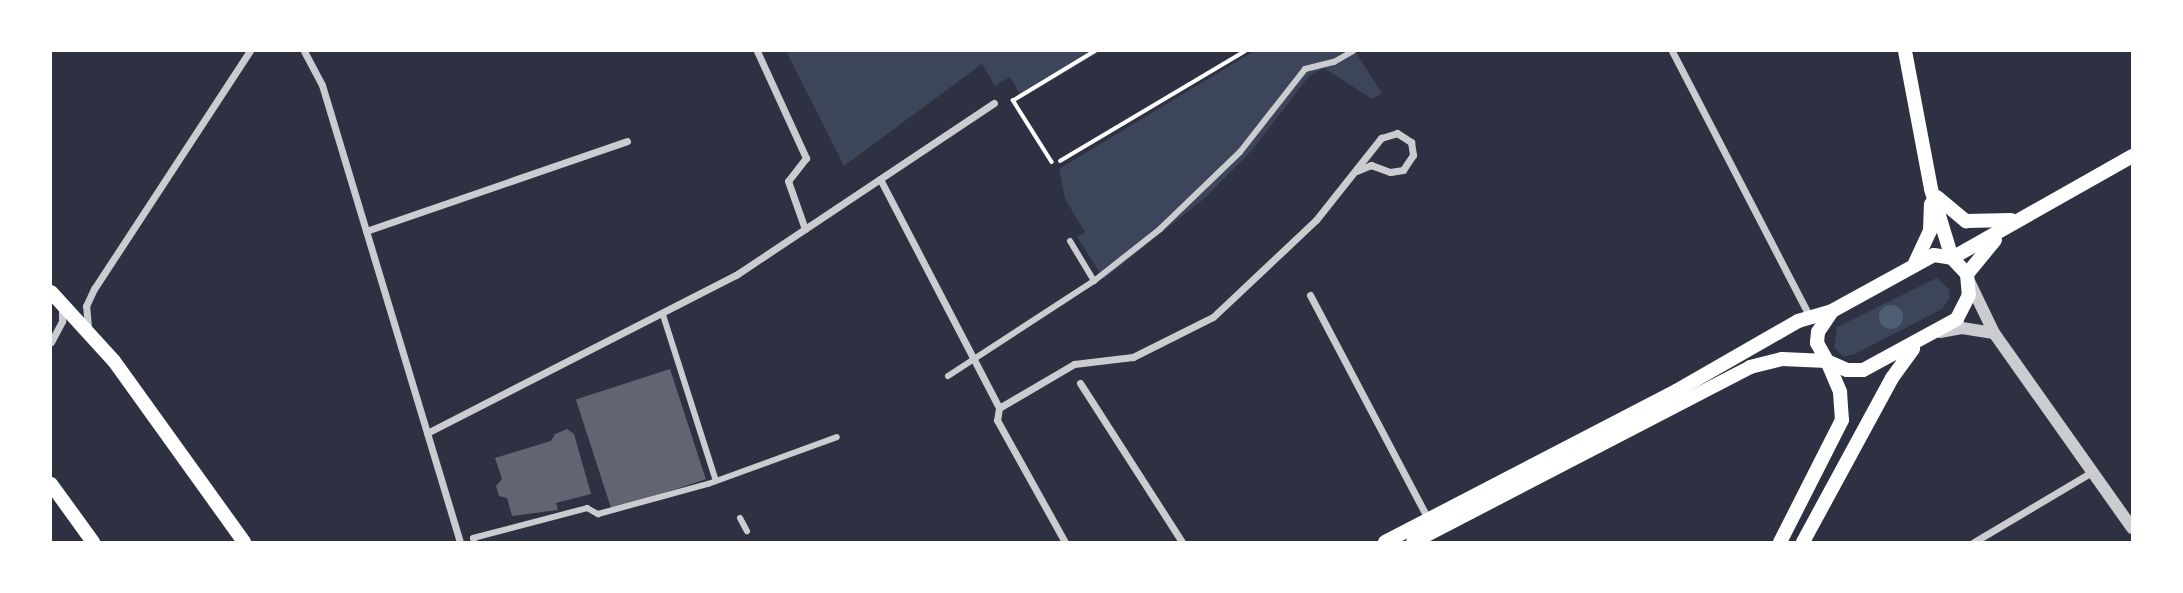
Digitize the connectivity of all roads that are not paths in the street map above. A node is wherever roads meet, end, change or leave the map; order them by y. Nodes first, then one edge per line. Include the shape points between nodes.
1 (250, 51) edge
2 (304, 51) edge
3 (757, 51) edge
4 (1353, 51) edge
5 (1672, 51) edge
6 (1905, 51) edge
7 (994, 103) road end
8 (627, 141) dead end
9 (2132, 156) edge
10 (1357, 171) junction
11 (880, 179) junction
12 (1931, 189) junction
13 (2020, 219) junction
14 (805, 229) junction
15 (366, 231) junction
16 (1070, 241) dead end
17 (1952, 258) junction
18 (1915, 263) junction
19 (1967, 274) junction
20 (1094, 281) junction
21 (52, 294) edge
22 (1310, 295) dead end
23 (1832, 311) junction
24 (663, 315) junction
25 (1810, 318) junction
26 (90, 331) junction
27 (1994, 332) junction
28 (1937, 334) junction
29 (51, 342) edge
30 (1917, 344) junction
31 (974, 359) junction
32 (1827, 361) junction
33 (948, 376) dead end
34 (1080, 383) dead end
35 (999, 408) junction
36 (427, 433) junction
37 (837, 437) dead end
38 (2092, 472) junction
39 (716, 481) junction
40 (51, 484) edge
41 (740, 518) dead end
42 (1431, 526) junction
43 (2132, 528) edge
44 (747, 531) dead end
45 (93, 542) edge
46 (244, 542) edge
47 (460, 542) edge
48 (474, 542) edge
49 (1065, 542) edge
50 (1182, 542) edge
51 (1385, 542) edge
52 (1413, 542) edge
53 (1780, 542) edge
54 (1803, 542) edge
55 (1974, 542) edge

1 - 26 street via 94,289 86,311
2 - 15 street via 323,85
3 - 14 street via 806,158 788,181
4 - 20 street via 1334,62 1305,69 1257,132 1201,192
5 - 25 street
6 - 12 main road
7 - 11 street
8 - 15 street
9 - 13 main road
10 - 10 street via 1368,165 1390,172 1403,170 1412,160 1411,142 1401,134 1384,135
10 - 35 street via 1291,247 1213,317 1133,357 1079,362
11 - 14 street
11 - 31 street
12 - 13 main road via 1953,215 1966,221
12 - 17 main road
12 - 18 main road via 1930,232
13 - 17 main road
13 - 19 main road via 1976,258
14 - 24 street via 736,275
15 - 36 street
16 - 20 street
17 - 18 main road via 1934,255
17 - 19 main road
18 - 23 main road
19 - 27 street
19 - 28 main road via 1965,309
20 - 31 street
21 - 26 main road
21 - 29 street via 62,317
22 - 42 street
23 - 25 main road
23 - 32 main road via 1818,332 1817,343
24 - 36 street
24 - 39 street
25 - 42 main road
26 - 46 main road
27 - 28 street via 1957,328
27 - 38 street
28 - 30 main road
30 - 32 main road via 1863,370 1847,370
30 - 54 main road via 1892,378
31 - 33 street
31 - 35 street
32 - 42 main road via 1782,359 1750,367
32 - 53 main road via 1840,392 1842,420
34 - 50 street
35 - 49 street via 997,420
36 - 47 street
37 - 39 street
38 - 43 street
38 - 55 street
39 - 48 street via 598,514 587,508 473,538
40 - 45 main road
41 - 44 street
42 - 51 main road
42 - 52 main road

